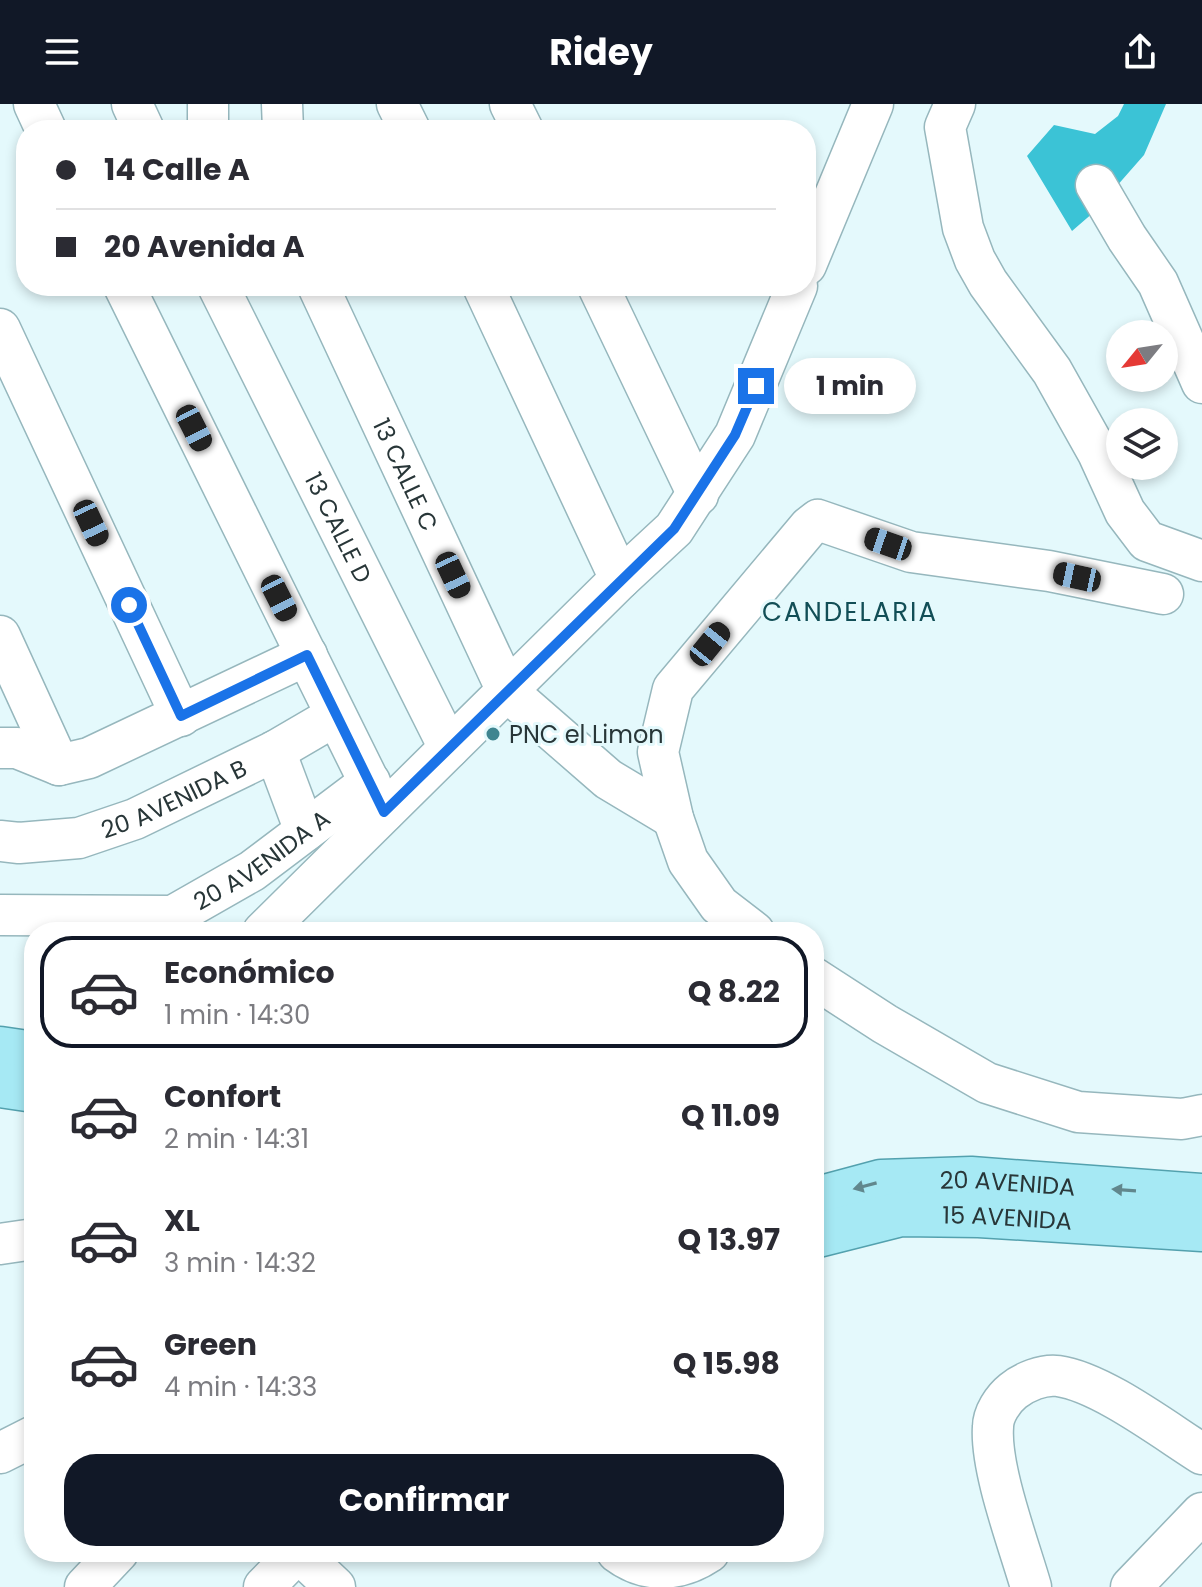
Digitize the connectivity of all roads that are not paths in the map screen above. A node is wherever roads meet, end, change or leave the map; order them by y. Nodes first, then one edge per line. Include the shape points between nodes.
1 (873, 104) edge
2 (955, 104) edge
3 (1096, 185) dead end
4 (816, 241) edge
5 (129, 296) edge
6 (224, 296) edge
7 (323, 296) edge
8 (488, 296) edge
9 (603, 296) edge
10 (793, 296) edge
11 (0, 329) edge
12 (1202, 383) edge
13 (698, 495) junction
14 (1202, 561) edge
15 (620, 579) junction
16 (1163, 594) dead end
17 (0, 636) edge
18 (307, 655) junction
19 (507, 691) junction
20 (181, 716) junction
21 (335, 716) junction
22 (0, 748) edge
23 (449, 748) junction
24 (275, 751) junction
25 (59, 765) junction
26 (377, 797) junction
27 (673, 818) junction
28 (305, 831) junction
29 (0, 841) edge
30 (0, 915) edge
31 (139, 922) edge
32 (182, 922) edge
33 (271, 922) edge
34 (741, 922) edge
35 (824, 984) edge
36 (0, 1049) edge
37 (24, 1053) edge
38 (0, 1085) edge
39 (24, 1089) edge
40 (1202, 1115) edge
41 (1202, 1196) edge
42 (824, 1197) edge
43 (1202, 1229) edge
44 (824, 1233) edge
45 (24, 1240) edge
46 (0, 1244) edge
47 (24, 1441) edge
48 (0, 1453) edge
49 (1202, 1454) edge
50 (1202, 1513) edge
51 (109, 1562) edge
52 (288, 1562) edge
53 (309, 1562) edge
54 (637, 1562) edge
55 (690, 1562) edge
56 (85, 1587) edge
57 (264, 1587) edge
58 (335, 1587) edge
59 (1031, 1587) edge
60 (1131, 1587) edge

1 - 4 street
2 - 14 street via 945,127 963,228 975,260 1052,371 1125,512 1147,541
3 - 12 street via 1158,283
5 - 18 street
6 - 23 street, 13 CALLE D
7 - 19 street, 13 CALLE C
8 - 15 street
9 - 13 street
10 - 13 street, 20 AVENIDA A via 735,435
11 - 20 street
13 - 15 street, 20 AVENIDA A via 674,529
15 - 19 street, 20 AVENIDA A
16 - 27 street via 911,552 818,520 673,689 658,752
17 - 25 street
18 - 20 street
18 - 21 street
19 - 23 street, 20 AVENIDA A
19 - 27 street, 13 CALLE C via 608,779
20 - 25 street via 89,758
21 - 24 street, 20 AVENIDA B
21 - 26 street
22 - 25 street via 17,748
23 - 26 street, 20 AVENIDA A
24 - 28 street
24 - 29 street, 20 AVENIDA B via 135,819 79,838
26 - 28 street, 20 AVENIDA A
26 - 33 street, 20 AVENIDA A
27 - 34 street via 688,861 719,905
28 - 32 street, 20 AVENIDA A
30 - 31 street, 20 AVENIDA A
35 - 40 street via 987,1083 1078,1112 1182,1119
36 - 37 main road
38 - 39 main road
41 -> 42 main road, 20 AVENIDA via 971,1179 881,1182
43 - 44 main road, 15 AVENIDA via 901,1214
45 - 46 street
47 - 48 street
49 - 59 street via 1085,1384 1055,1375 1023,1383 1004,1399 992,1425 996,1461
50 - 60 street
51 - 56 street
52 - 57 street
53 - 58 street
54 - 55 street via 651,1569

